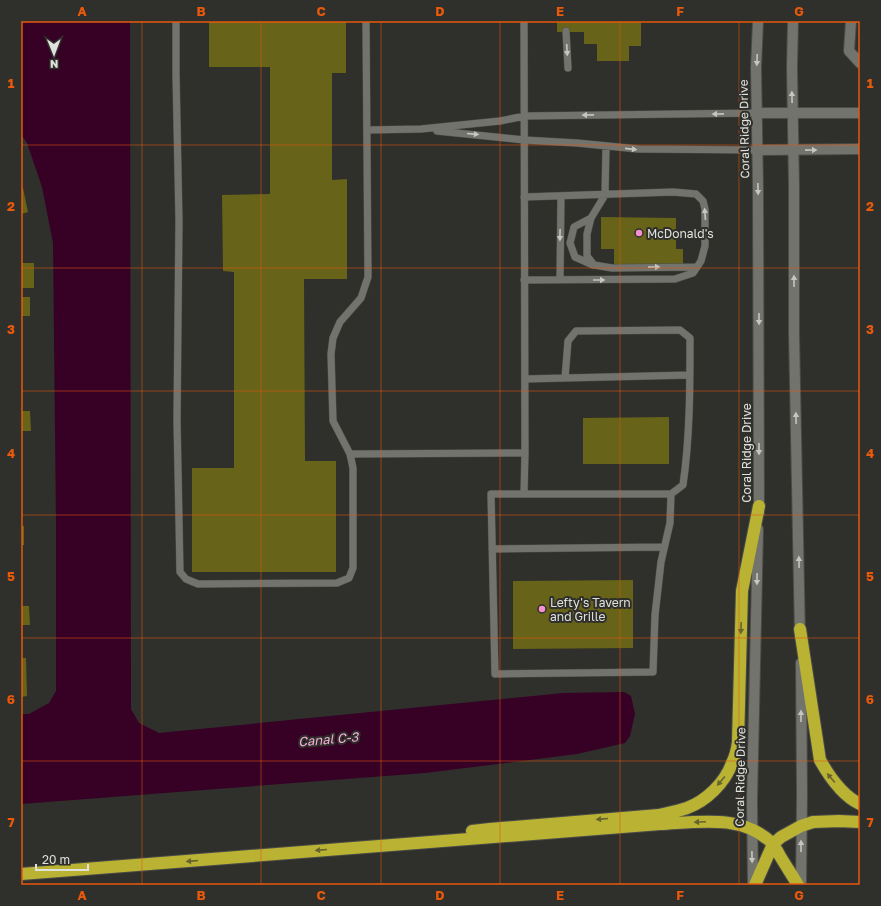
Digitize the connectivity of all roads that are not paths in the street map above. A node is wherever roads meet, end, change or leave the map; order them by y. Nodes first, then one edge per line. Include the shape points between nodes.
1 (176, 21) edge
2 (366, 21) edge
3 (524, 21) edge
4 (758, 21) edge
5 (793, 21) edge
6 (851, 21) edge
7 (566, 31) dead end
8 (860, 63) edge
9 (568, 68) dead end
10 (757, 113) junction
11 (792, 113) junction
12 (860, 113) edge
13 (525, 116) junction
14 (421, 129) junction
15 (367, 130) junction
16 (524, 140) junction
17 (606, 146) junction
18 (860, 149) edge
19 (758, 150) junction
20 (793, 150) junction
21 (605, 194) junction
22 (561, 196) junction
23 (524, 197) junction
24 (591, 218) junction
25 (594, 265) junction
26 (697, 267) junction
27 (524, 280) junction
28 (560, 280) junction
29 (690, 375) junction
30 (565, 378) junction
31 (525, 379) junction
32 (525, 453) junction
33 (350, 454) junction
34 (524, 494) junction
35 (671, 494) junction
36 (759, 506) junction
37 (664, 547) junction
38 (492, 549) junction
39 (800, 629) junction
40 (860, 804) edge
41 (860, 822) edge
42 (801, 826) junction
43 (752, 830) junction
44 (773, 844) junction
45 (360, 847) junction
46 (21, 874) edge
47 (754, 885) edge
48 (800, 885) edge

1 - 33 lane via 180,572 186,579 198,584 337,583 349,578 353,568 353,468
2 - 15 lane
3 - 13 lane
4 -> 10 main road, Coral Ridge Drive
11 -> 5 main road
6 - 8 main road via 849,51
7 -> 9 lane
10 - 11 main road
10 -> 13 lane
10 - 19 main road, Coral Ridge Drive
11 - 12 main road
11 - 20 main road
13 - 14 lane
13 - 16 lane
14 - 15 lane
14 -> 16 lane
15 - 33 lane via 368,277 361,298 340,322 333,338 331,354 333,421
16 - 17 lane
16 - 23 lane
17 -> 19 lane via 638,149
17 - 21 lane
20 -> 18 main road
19 - 20 main road
19 -> 36 main road, Coral Ridge Drive
39 -> 20 main road
21 - 22 lane
21 - 24 lane
26 -> 21 lane via 706,246 705,209 703,201 696,194
22 - 23 lane
22 -> 28 lane
23 - 27 lane
24 - 25 lane via 587,234 587,256
24 - 25 lane via 574,227 570,243 575,257
25 -> 26 lane via 612,268
28 -> 26 lane via 675,279 693,273
27 - 28 lane
27 - 31 lane
29 - 30 lane
29 - 30 lane via 690,338 680,330 576,331 568,342
29 - 35 lane via 683,485
30 - 31 lane
31 - 32 lane
32 - 33 lane
32 - 34 lane
34 - 35 lane
34 - 38 lane via 491,494
35 - 37 lane via 670,523
36 -> 43 main road, Coral Ridge Drive
36 -> 45 highway via 742,591 738,742 727,774 708,795 687,808 659,815 490,829
37 - 38 lane
37 - 38 lane via 655,615 653,672 495,674
40 -> 39 highway via 834,782 820,760
42 -> 39 main road
41 - 42 highway via 813,822
42 - 44 highway
48 -> 42 main road
43 - 44 highway
43 -> 45 highway via 738,824 711,821
43 -> 47 main road, Coral Ridge Drive
44 - 47 highway
44 - 48 highway
45 -> 46 highway

